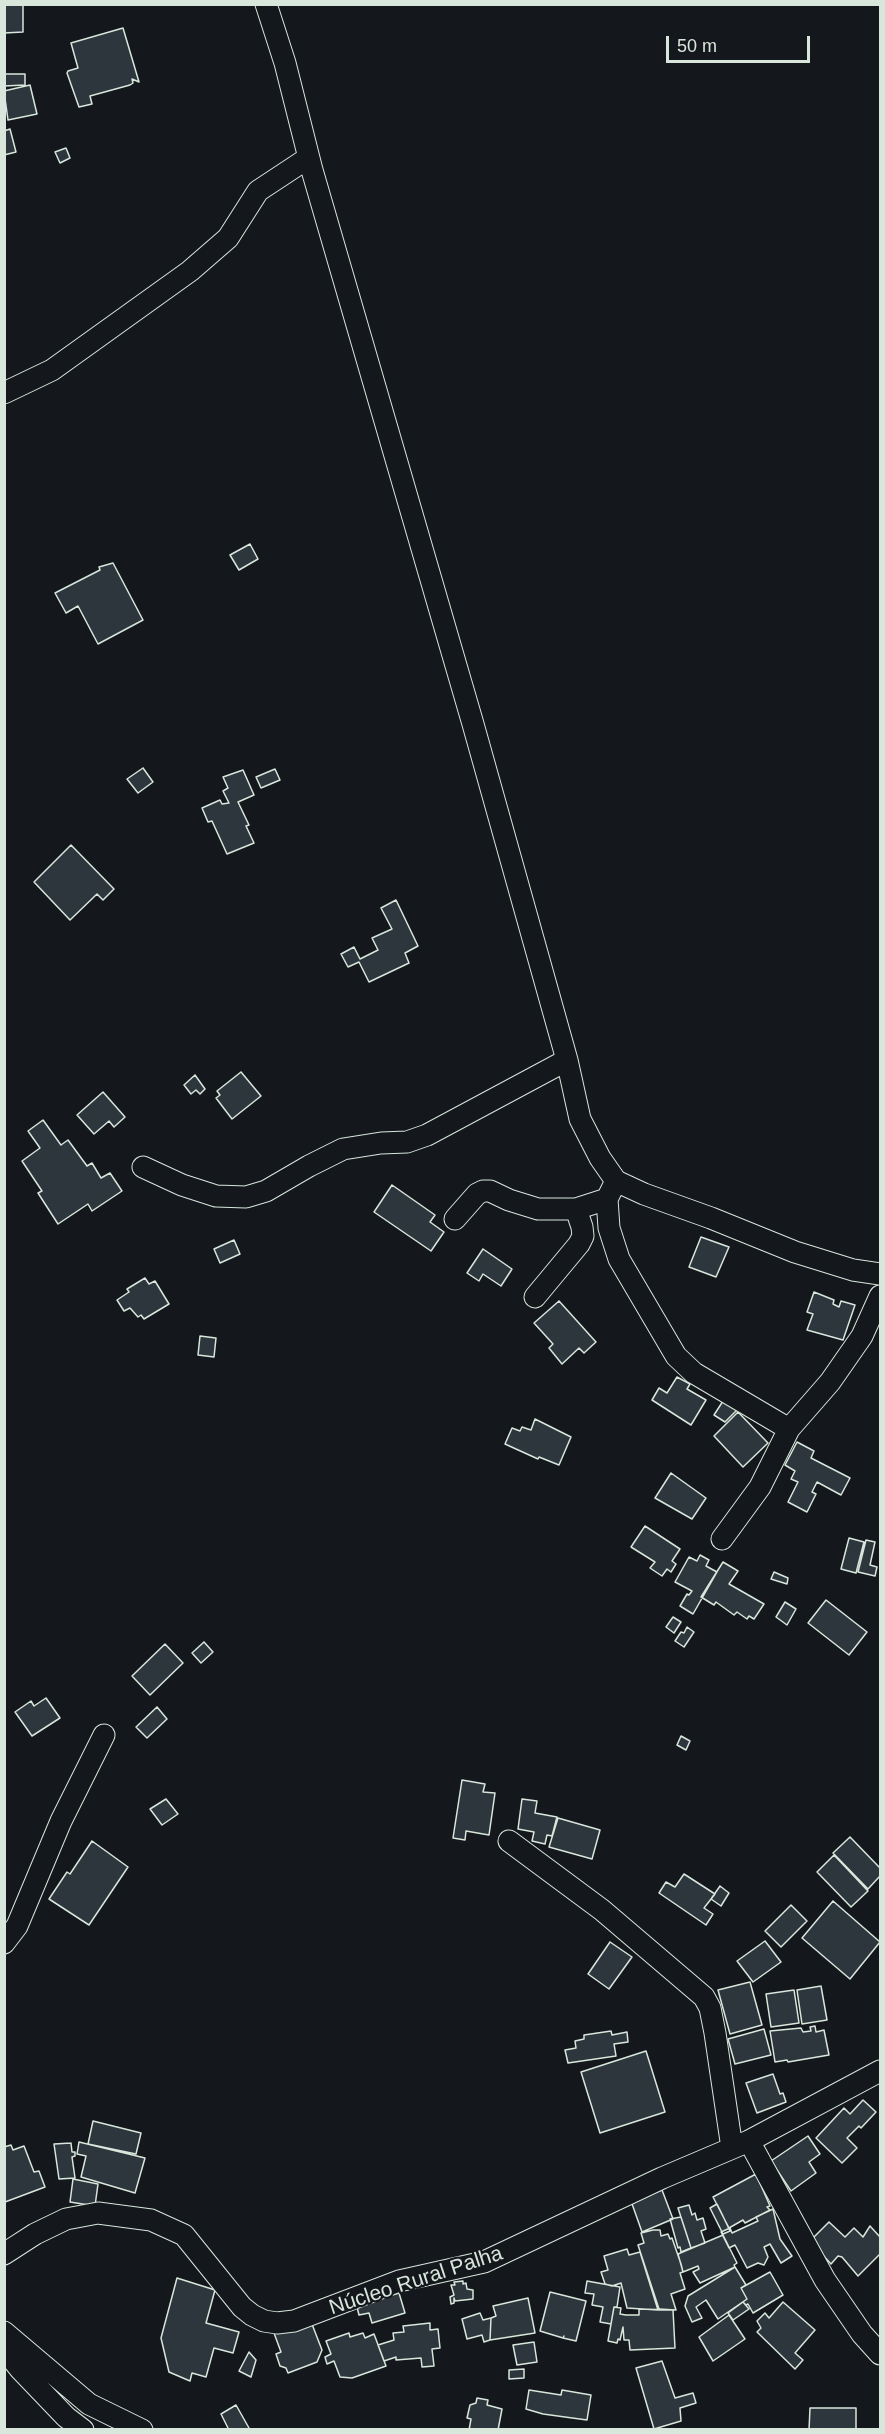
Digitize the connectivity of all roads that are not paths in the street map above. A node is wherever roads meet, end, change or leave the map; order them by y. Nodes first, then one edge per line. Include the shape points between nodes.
1 (266, 4) edge
2 (308, 158) junction
3 (4, 393) edge
4 (567, 1060) junction
5 (143, 1167) dead end
6 (611, 1190) junction
7 (576, 1209) junction
8 (455, 1219) dead end
9 (880, 1274) edge
10 (880, 1296) edge
11 (535, 1297) dead end
12 (789, 1429) junction
13 (722, 1539) dead end
14 (104, 1735) dead end
15 (509, 1841) dead end
16 (4, 1943) edge
17 (880, 2070) edge
18 (740, 2144) junction
19 (4, 2254) edge
20 (4, 2331) edge
21 (4, 2349) edge
22 (880, 2354) edge
23 (84, 2430) edge
24 (142, 2430) edge

1 - 2 street
2 - 3 street via 258,191 228,238 190,271 52,370
2 - 4 street via 388,425
4 - 5 street via 427,1135 407,1142 343,1149 266,1191 246,1197 216,1196
4 - 6 street via 580,1119
6 - 7 street
6 - 9 street via 644,1194 795,1252
6 - 12 street via 609,1228 619,1259 676,1356 694,1373
7 - 8 street via 538,1209 483,1191
7 - 11 street via 583,1236
10 - 12 street via 861,1336 830,1382
12 - 13 street via 760,1487
14 - 16 street via 61,1821 17,1926
15 - 18 street via 603,1910 704,1997 710,2008
17 - 18 street, Núcleo Rural Palha
18 - 19 street, Núcleo Rural Palha via 484,2262 399,2281 294,2321 277,2323 252,2315 184,2235 151,2220 98,2212 66,2219
18 - 22 street via 825,2280
20 - 24 street via 89,2404
21 - 23 street via 66,2417

